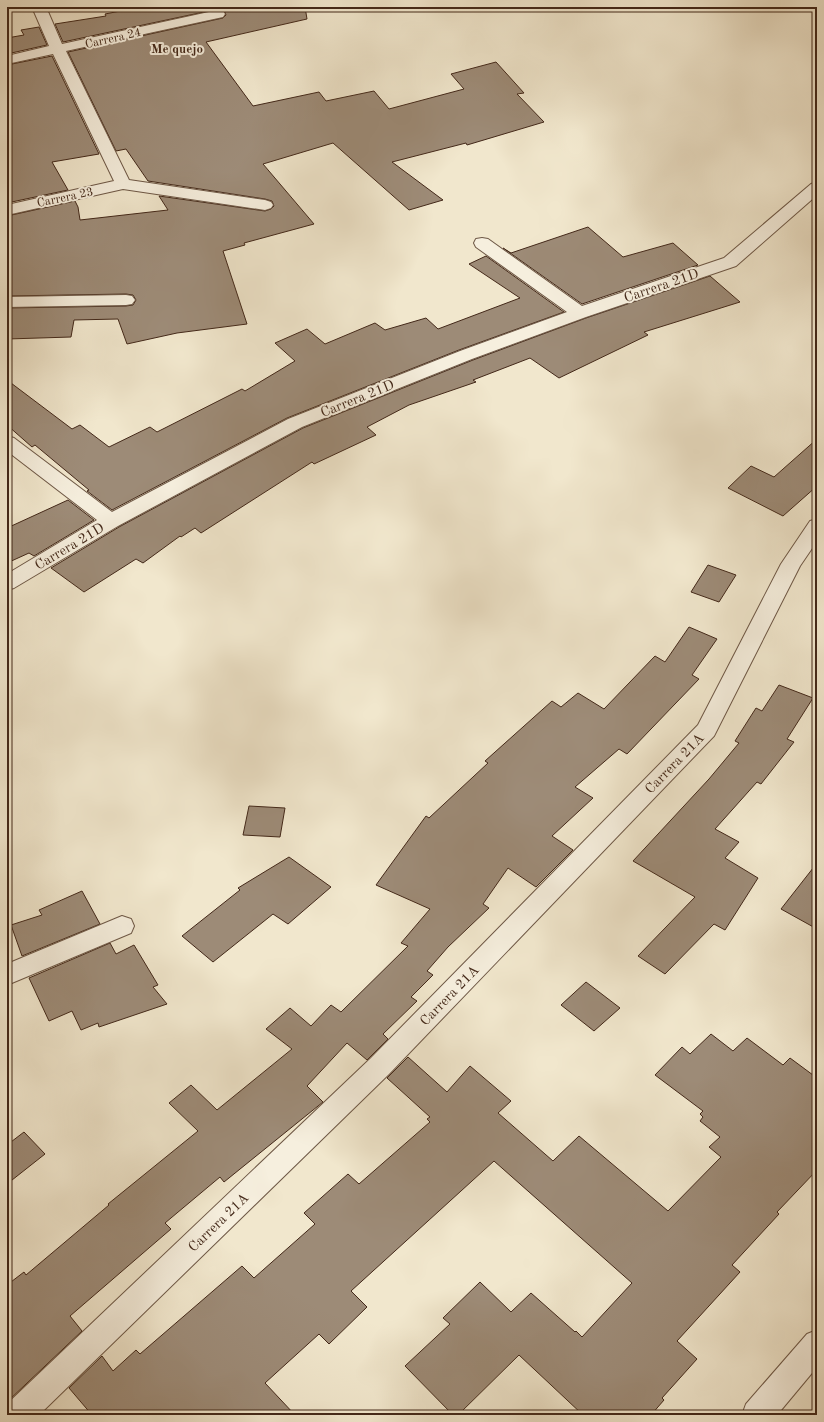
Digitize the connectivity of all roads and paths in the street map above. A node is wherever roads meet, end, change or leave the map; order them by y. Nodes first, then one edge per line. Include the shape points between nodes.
1 (39, 7) edge
2 (218, 14) dead end
3 (58, 50) junction
4 (7, 60) edge
5 (123, 184) junction
6 (817, 187) edge
7 (264, 205) dead end
8 (7, 210) edge
9 (482, 243) dead end
10 (126, 300) dead end
11 (7, 302) edge
12 (580, 313) junction
13 (7, 442) edge
14 (111, 521) junction
15 (817, 526) edge
16 (7, 583) edge
17 (122, 926) dead end
18 (7, 976) edge
19 (817, 1344) edge
20 (17, 1415) edge
21 (757, 1415) edge

1 - 3 street
2 - 3 street, Carrera 24
3 - 4 street, Carrera 24
3 - 5 street
5 - 7 street
5 - 8 street, Carrera 23
6 - 12 street, Carrera 21D via 730,262
9 - 12 street
10 - 11 street
12 - 14 street, Carrera 21D via 295,423
13 - 14 street
14 - 16 street, Carrera 21D
15 - 20 street, Carrera 21A via 791,564 706,730 380,1066
17 - 18 street
19 - 21 street

